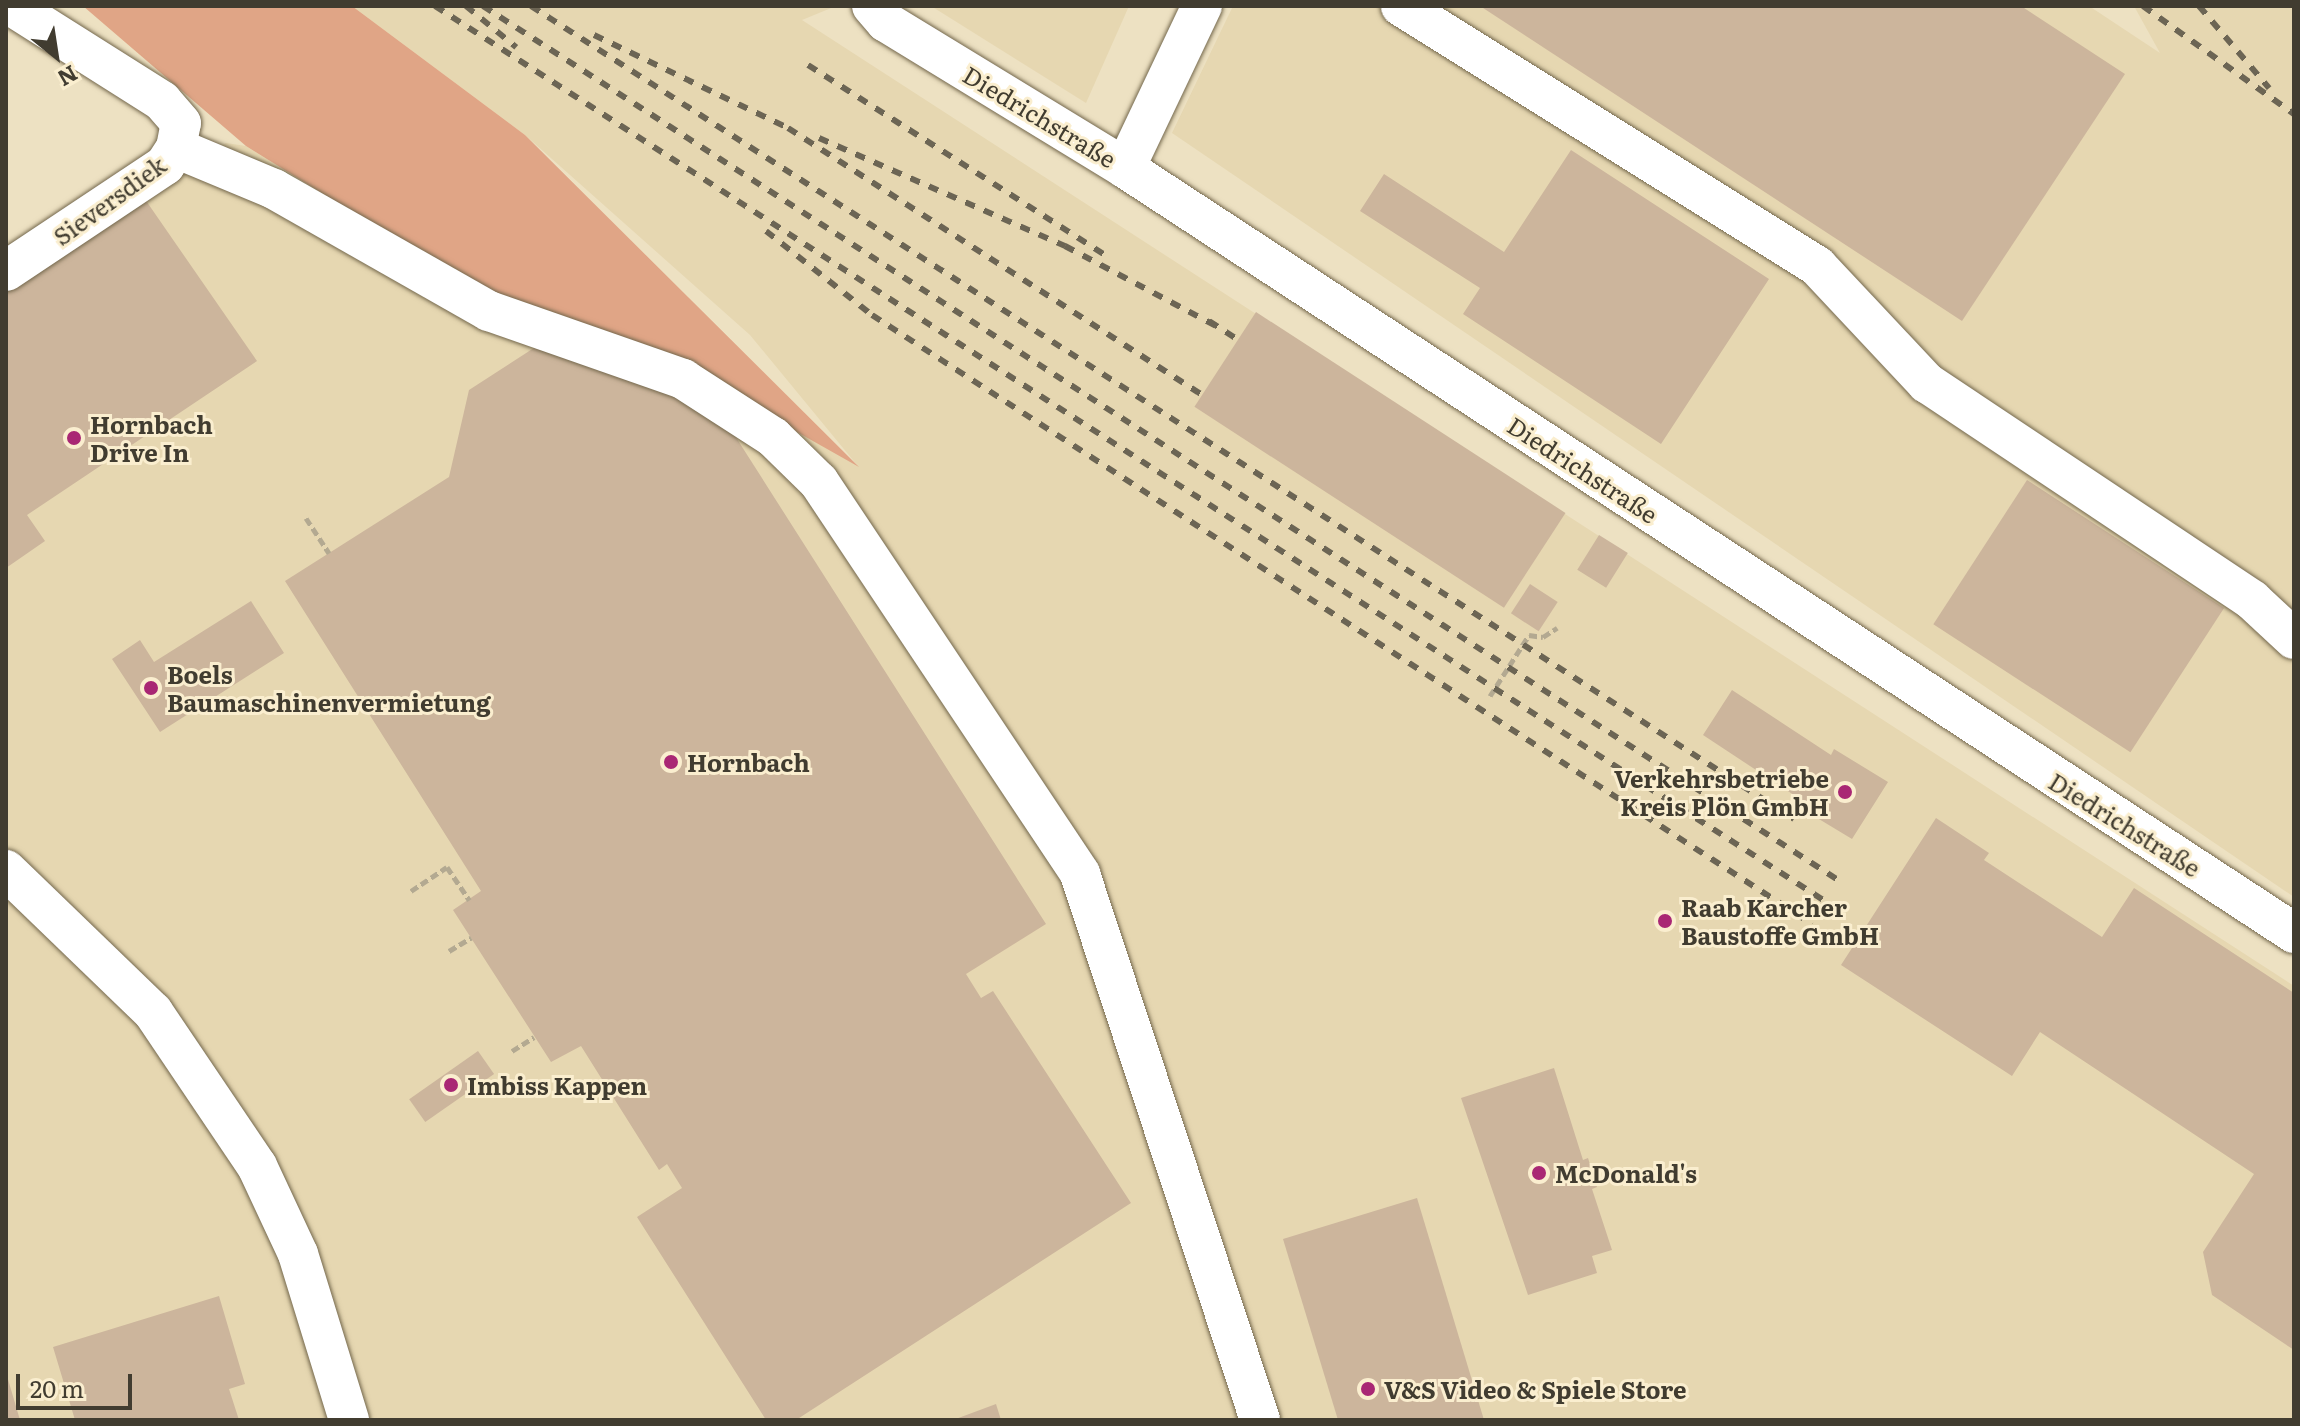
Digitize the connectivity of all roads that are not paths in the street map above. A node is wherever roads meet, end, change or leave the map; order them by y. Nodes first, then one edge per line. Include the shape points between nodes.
1 (12, 6) edge
2 (872, 6) edge
3 (1202, 6) edge
4 (1401, 6) edge
5 (176, 148) junction
6 (1125, 168) junction
7 (6, 271) edge
8 (2294, 639) edge
9 (6, 870) edge
10 (2294, 933) edge
11 (349, 1420) edge
12 (1260, 1420) edge

1 - 5 street, Sieversdiek via 162,101 181,123
2 - 6 street, Diedrichstraße via 886,22
3 - 6 street
4 - 8 street via 1817,266 1927,383 2252,600
5 - 7 street, Sieversdiek via 165,165
5 - 12 street via 274,189 489,311 683,379 773,437 819,482 1080,874
6 - 10 street, Diedrichstraße
9 - 11 street via 153,1012 257,1166 298,1254

